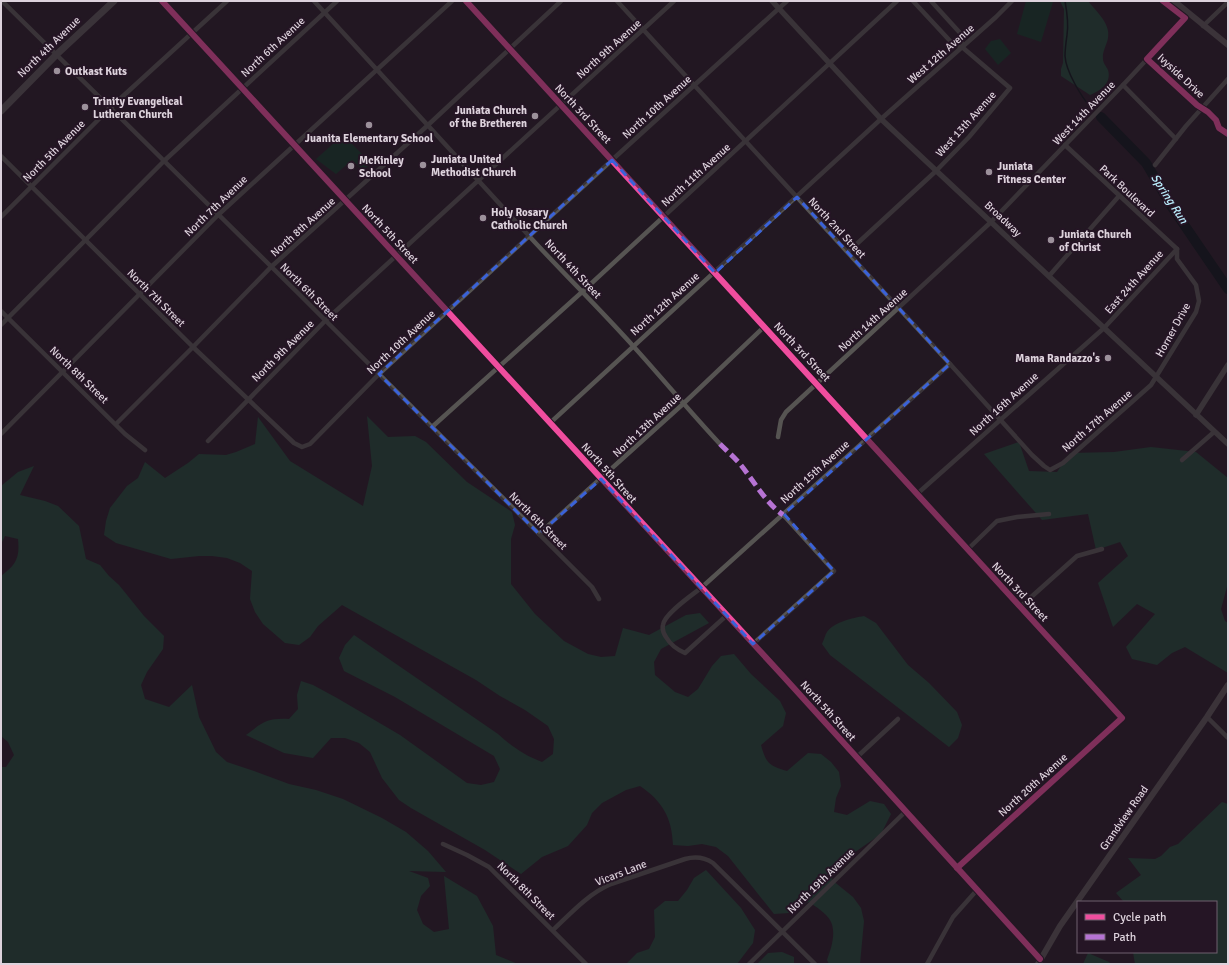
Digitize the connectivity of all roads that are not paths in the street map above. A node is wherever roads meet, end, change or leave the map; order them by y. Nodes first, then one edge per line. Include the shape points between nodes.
1 (2, 1) edge
2 (114, 1) edge
3 (162, 1) edge
4 (227, 1) edge
5 (314, 1) edge
6 (337, 1) edge
7 (452, 1) edge
8 (466, 1) edge
9 (561, 1) edge
10 (617, 1) edge
11 (674, 1) edge
12 (772, 1) edge
13 (787, 1) edge
14 (897, 1) edge
15 (914, 1) edge
16 (931, 1) edge
17 (1012, 1) edge
18 (1174, 1) edge
19 (1228, 2) edge
20 (779, 8) junction
21 (325, 12) junction
22 (1189, 14) junction
23 (1203, 26) junction
24 (643, 30) junction
25 (192, 33) junction
26 (1228, 45) edge
27 (962, 46) junction
28 (509, 49) junction
29 (56, 55) junction
30 (1147, 58) junction
31 (829, 64) junction
32 (376, 69) junction
33 (1228, 79) edge
34 (1123, 85) junction
35 (695, 86) junction
36 (243, 89) junction
37 (561, 105) junction
38 (110, 108) junction
39 (1202, 108) junction
40 (1, 111) edge
41 (881, 119) junction
42 (427, 126) junction
43 (1176, 139) junction
44 (746, 141) junction
45 (294, 145) junction
46 (1065, 145) junction
47 (1, 156) edge
48 (612, 160) junction
49 (164, 161) junction
50 (1155, 165) dead end
51 (936, 171) junction
52 (479, 180) junction
53 (31, 186) junction
54 (1119, 196) junction
55 (797, 197) junction
56 (345, 200) junction
57 (218, 215) junction
58 (1, 217) edge
59 (663, 217) junction
60 (991, 222) junction
61 (530, 236) junction
62 (86, 240) junction
63 (1177, 249) junction
64 (848, 252) junction
65 (396, 255) junction
66 (271, 267) junction
67 (715, 273) junction
68 (1049, 276) junction
69 (582, 292) junction
70 (140, 294) junction
71 (899, 309) junction
72 (1, 311) edge
73 (447, 312) junction
74 (8, 318) junction
75 (325, 321) junction
76 (1, 325) edge
77 (764, 327) junction
78 (1104, 328) junction
79 (634, 346) junction
80 (193, 347) junction
81 (950, 364) junction
82 (1228, 364) edge
83 (499, 367) junction
84 (62, 371) junction
85 (379, 374) junction
86 (1157, 377) junction
87 (817, 383) junction
88 (248, 399) junction
89 (683, 404) junction
90 (1196, 415) junction
91 (1001, 420) junction
92 (550, 422) junction
93 (116, 424) junction
94 (432, 428) junction
95 (1214, 432) junction
96 (1, 434) edge
97 (778, 437) dead end
98 (868, 439) junction
99 (208, 441) dead end
100 (720, 444) dead end
101 (1228, 444) edge
102 (302, 447) joint
103 (145, 450) dead end
104 (1182, 460) dead end
105 (1044, 466) joint
106 (601, 479) junction
107 (917, 494) junction
108 (1049, 514) dead end
109 (783, 515) junction
110 (540, 534) junction
111 (1102, 549) dead end
112 (967, 550) junction
113 (701, 588) junction
114 (599, 599) dead end
115 (1020, 607) junction
116 (726, 616) junction
117 (753, 644) junction
118 (1228, 685) edge
119 (1207, 717) junction
120 (1122, 718) joint
121 (898, 719) dead end
122 (1228, 738) edge
123 (857, 757) junction
124 (905, 812) junction
125 (443, 844) dead end
126 (957, 868) junction
127 (977, 890) junction
128 (1078, 901) edge
129 (1077, 902) edge
130 (553, 930) junction
131 (782, 931) junction
132 (1039, 962) edge
133 (586, 964) edge
134 (749, 964) edge
135 (815, 964) edge
136 (928, 964) edge

1 - 29 street, North 6th Street
2 - 29 main road, North 4th Avenue
3 - 25 street, North 5th Street
4 - 25 street, North 5th Avenue
5 - 21 street, North 4th Street
6 - 21 street, North 6th Avenue
7 - 32 street, North 7th Avenue
8 - 28 street, North 3rd Street
9 - 28 street, North 8th Avenue
10 - 24 street, North 2nd Street
11 - 24 street, North 9th Avenue
12 - 20 street, Broadway
13 - 20 street, North 10th Avenue
14 - 31 street, North 11th Avenue
15 - 27 street via 952,43
16 - 27 street via 961,34
17 - 27 street, West 12th Avenue
18 - 22 main road
19 - 23 street
20 - 31 street, Broadway
20 - 35 street, North 10th Avenue
21 - 32 street, North 4th Street
21 - 36 street, North 6th Avenue
22 - 23 main road
22 - 30 street, West 14th Avenue
23 - 26 main road
24 - 35 street, North 2nd Street
24 - 37 street, North 9th Avenue
25 - 36 street, North 5th Street
25 - 38 street, North 5th Avenue
27 - 41 street, West 12th Avenue
27 - 51 street, West 13th Avenue via 1010,88
28 - 37 street, North 3rd Street
28 - 42 street, North 8th Avenue
29 - 38 street, North 6th Street
29 - 40 main road, North 4th Avenue
30 - 34 street, West 14th Avenue
30 - 39 street, Ivyside Drive
31 - 41 street, Broadway
31 - 44 street, North 11th Avenue
32 - 42 street, North 4th Street
32 - 45 street, North 7th Avenue
33 - 39 street
34 - 43 street
34 - 46 street, West 14th Avenue
35 - 44 street, North 2nd Street
35 - 48 street, North 10th Avenue
36 - 45 street, North 5th Street
36 - 49 street, North 6th Avenue
37 - 48 street, North 3rd Street
37 - 52 street, North 9th Avenue
38 - 49 street, North 6th Street
38 - 53 street, North 5th Avenue
39 - 43 street
41 - 51 street, Broadway
41 - 55 street, North 12th Avenue
42 - 52 street, North 4th Street
42 - 56 street, North 8th Avenue
43 - 50 street
44 - 55 street, North 2nd Street
44 - 59 street, North 11th Avenue
45 - 56 street, North 5th Street
45 - 57 street, North 7th Avenue
46 - 54 street, Park Boulevard
46 - 60 street, West 14th Avenue
47 - 53 street, North 7th Street
48 - 59 street, North 3rd Street
48 - 61 street, North 10th Avenue
49 - 57 street, North 6th Street
49 - 62 street, North 6th Avenue
51 - 60 street, Broadway
51 - 64 street
52 - 61 street, North 4th Street
52 - 65 street, North 9th Avenue
53 - 58 street, North 5th Avenue
53 - 62 street, North 7th Street
54 - 63 street, Park Boulevard
54 - 68 street
55 - 64 street, North 2nd Street
55 - 67 street, North 12th Avenue
56 - 65 street, North 5th Street
56 - 66 street, North 8th Avenue
57 - 66 street, North 6th Street
57 - 70 street, North 7th Avenue
59 - 67 street, North 3rd Street
59 - 69 street, North 11th Avenue
60 - 68 street, Broadway
60 - 71 street, North 14th Avenue
61 - 69 street, North 4th Street
61 - 73 street, North 10th Avenue
62 - 70 street, North 7th Street
62 - 74 street, North 6th Avenue
63 - 78 street, East 24th Avenue
63 - 86 street, Horner Drive via 1178,259 1196,285 1199,301 1196,312
64 - 71 street, North 2nd Street
65 - 73 street, North 5th Street
65 - 75 street, North 9th Avenue
66 - 75 street, North 6th Street
66 - 80 street, North 8th Avenue
67 - 77 street, North 3rd Street
67 - 79 street, North 12th Avenue
68 - 78 street, Broadway
69 - 79 street, North 4th Street
69 - 83 street, North 11th Avenue
70 - 80 street, North 7th Street
70 - 84 street, North 7th Avenue
71 - 81 street, North 2nd Street
71 - 87 street, North 14th Avenue
72 - 74 street, North 8th Street
73 - 83 street, North 5th Street
73 - 85 street, North 10th Avenue
74 - 76 street, North 6th Avenue
74 - 84 street, North 8th Street
75 - 85 street, North 6th Street
75 - 88 street, North 9th Avenue
77 - 87 street, North 3rd Street
77 - 89 street, North 13th Avenue
78 - 86 street, Broadway
78 - 91 street, North 16th Avenue
79 - 89 street, North 4th Street
79 - 92 street, North 12th Avenue
80 - 88 street, North 7th Street
80 - 93 street, North 8th Avenue
81 - 91 street, North 2nd Street
81 - 98 street, North 15th Avenue
82 - 90 street
83 - 92 street, North 5th Street
83 - 94 street, North 11th Avenue
84 - 93 street, North 8th Street
84 - 96 street, North 7th Avenue
85 - 94 street, North 6th Street
85 - 102 street, North 10th Avenue via 310,444
86 - 90 street, Broadway
86 - 105 street, North 17th Avenue via 1063,462 1050,470
87 - 97 street, North 14th Avenue via 786,412 781,420
87 - 98 street, North 3rd Street
88 - 99 street, North 9th Avenue
88 - 102 street, North 7th Street via 294,443
89 - 100 street, North 4th Street
89 - 106 street, North 13th Avenue
90 - 95 street, Broadway
91 - 105 street, North 2nd Street
91 - 107 street, North 16th Avenue
92 - 106 street, North 5th Street
93 - 103 street, North 8th Street
94 - 110 street, North 6th Street
95 - 101 street, Broadway
95 - 104 street
98 - 107 street, North 3rd Street
98 - 109 street, North 15th Avenue
106 - 110 street, North 13th Avenue
106 - 113 street, North 5th Street
107 - 112 street, North 3rd Street
108 - 112 street via 997,521
109 - 113 street, North 15th Avenue
109 - 117 street via 834,572
110 - 114 street, North 6th Street via 592,587
111 - 115 street via 1077,556
112 - 115 street, North 3rd Street
113 - 116 street, North 5th Street
113 - 116 street, North 15th Avenue via 666,618 663,624 668,640 685,653
115 - 120 street, North 3rd Street
116 - 117 street, North 5th Street
117 - 123 street, North 5th Street
118 - 119 main road, Grandview Road
119 - 122 street
119 - 128 main road, Grandview Road
120 - 126 street, North 20th Avenue
121 - 123 street
123 - 124 street, North 5th Street
124 - 126 street, North 5th Street
124 - 131 street, North 19th Avenue
125 - 130 street, North 8th Street via 489,866
126 - 127 street, North 5th Street
127 - 132 street, North 5th Street
127 - 136 street via 953,917
129 - 132 main road, Grandview Road
130 - 131 street, Vicars Lane via 600,889 694,857 707,859 713,863
130 - 133 street, North 8th Street
131 - 134 street, North 19th Avenue
131 - 135 street

